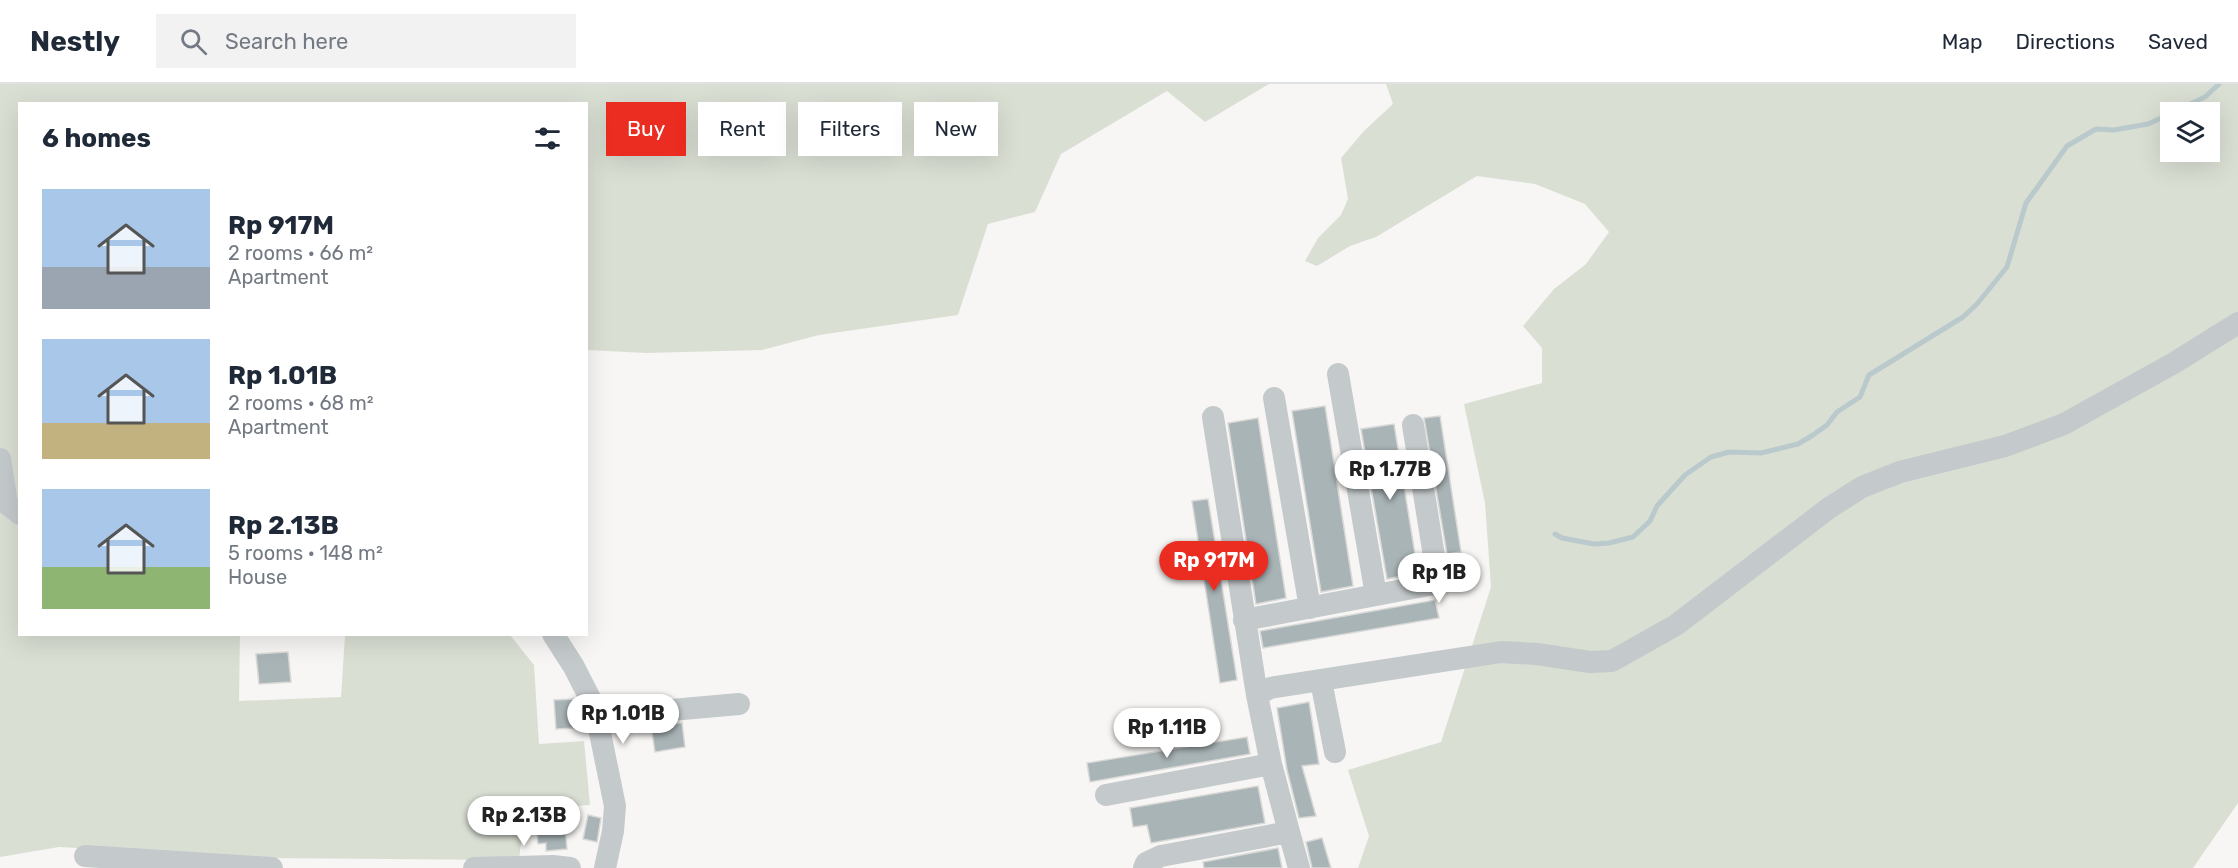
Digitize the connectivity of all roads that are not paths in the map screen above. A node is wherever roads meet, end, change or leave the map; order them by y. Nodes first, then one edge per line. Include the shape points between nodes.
1 (2238, 323) edge
2 (1338, 374) dead end
3 (1275, 398) dead end
4 (1213, 417) dead end
5 (1413, 425) dead end
6 (0, 459) edge
7 (18, 512) edge
8 (1376, 595) junction
9 (1310, 608) junction
10 (1244, 620) junction
11 (555, 636) edge
12 (1321, 681) junction
13 (1257, 695) junction
14 (739, 704) dead end
15 (600, 718) junction
16 (1335, 752) dead end
17 (1271, 764) junction
18 (1106, 795) dead end
19 (1289, 832) junction
20 (85, 856) dead end
21 (190, 865) edge
22 (272, 868) edge
23 (474, 868) edge
24 (570, 868) edge
25 (604, 868) edge
26 (1144, 868) edge
27 (1299, 868) edge

1 - 12 street via 2064,424 2005,447 1900,472 1862,487 1676,625 1612,661 1501,652
2 - 8 street
3 - 9 street
4 - 10 street
5 - 8 street via 1438,581
6 - 7 street via 7,504
8 - 9 street
9 - 10 street
10 - 13 street
11 - 15 street
12 - 13 street via 1270,688
12 - 16 street
13 - 17 street
14 - 15 street
15 - 25 street via 615,806
17 - 18 street
17 - 19 street
19 - 26 street via 1161,856
19 - 27 street
20 - 21 street
21 - 22 street
23 - 24 street

